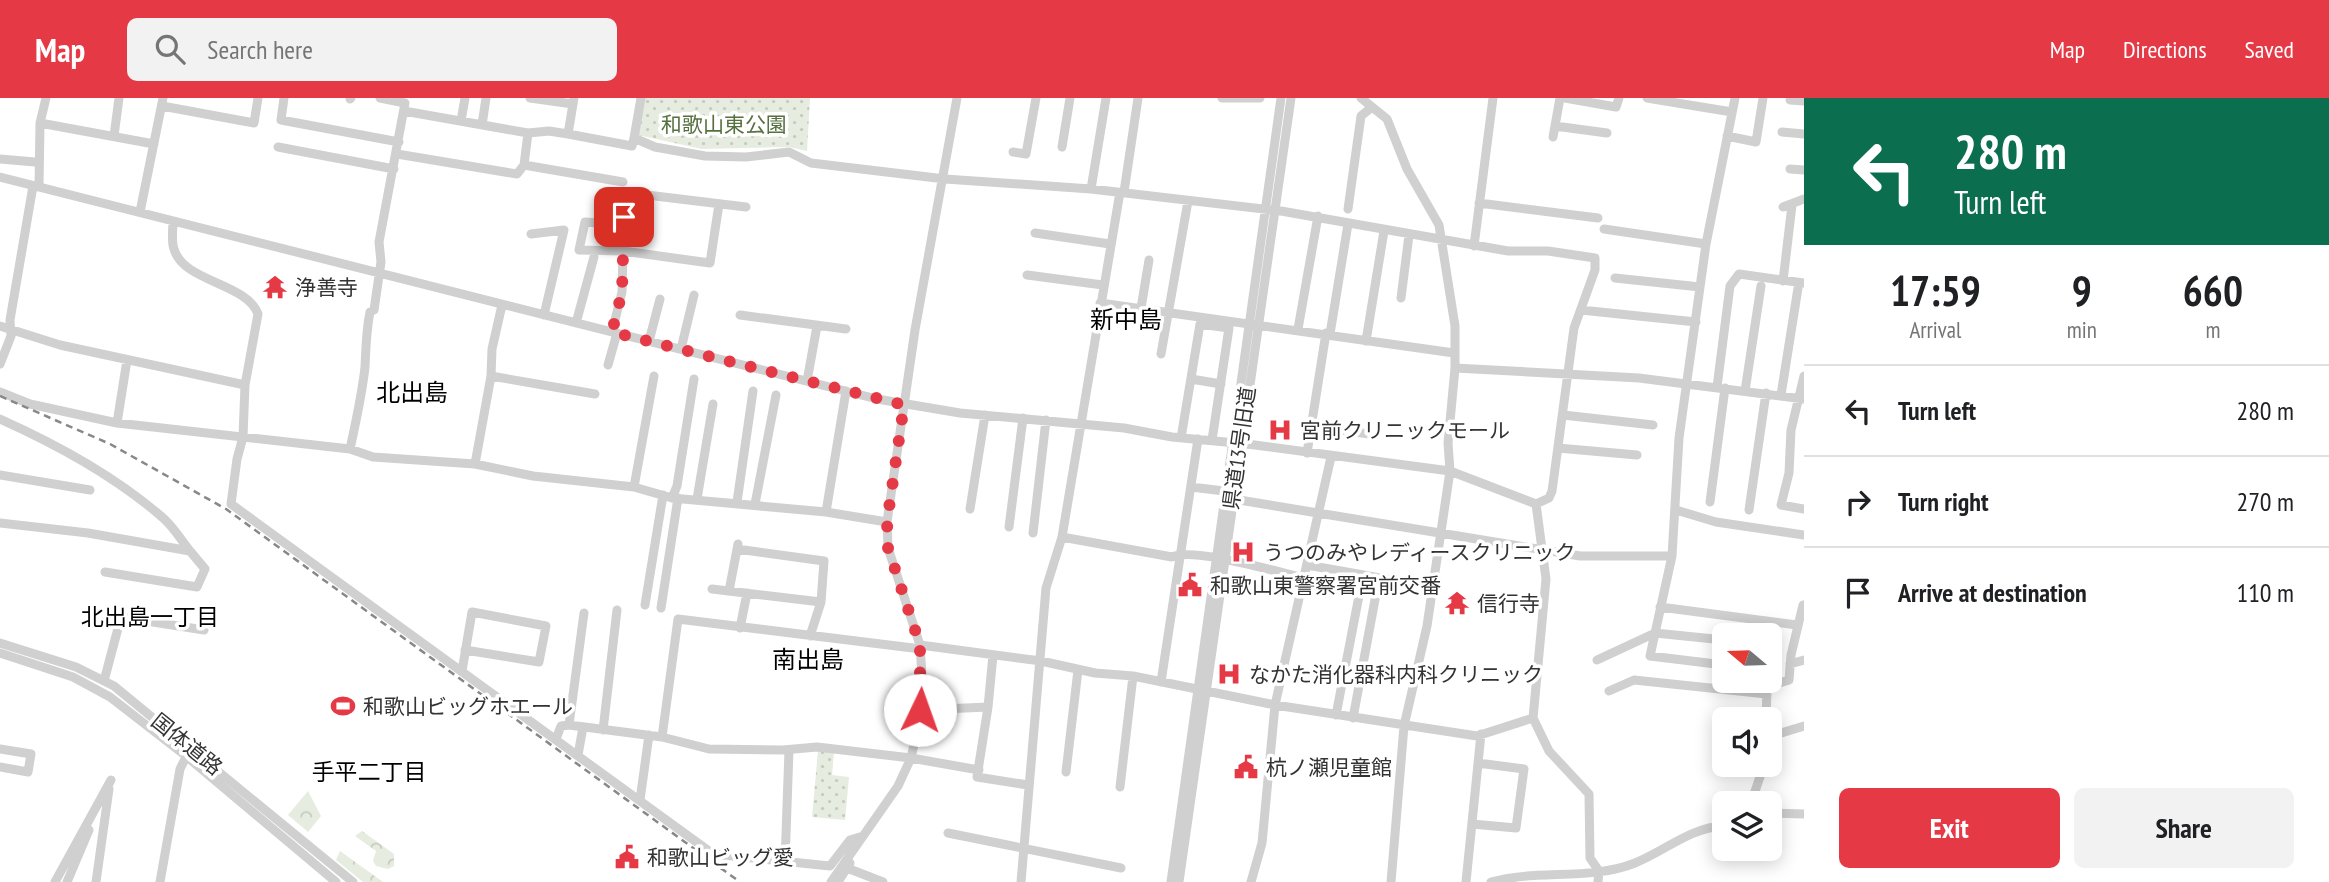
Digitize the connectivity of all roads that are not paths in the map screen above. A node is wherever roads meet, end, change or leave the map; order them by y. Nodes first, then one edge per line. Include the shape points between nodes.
1 (46, 98) edge
2 (119, 98) edge
3 (258, 98) edge
4 (285, 98) edge
5 (380, 98) edge
6 (465, 98) edge
7 (486, 98) edge
8 (530, 98) edge
9 (641, 98) edge
10 (957, 98) edge
11 (1036, 98) edge
12 (1070, 98) edge
13 (1106, 98) edge
14 (1138, 98) edge
15 (1222, 98) edge
16 (1259, 98) edge
17 (1280, 98) edge
18 (1291, 98) edge
19 (1361, 98) edge
20 (1493, 98) edge
21 (1563, 98) edge
22 (1619, 98) edge
23 (1647, 98) edge
24 (1735, 98) edge
25 (1763, 98) edge
26 (1790, 100) dead end
27 (573, 101) edge
28 (1804, 101) edge
29 (163, 102) edge
30 (1372, 107) junction
31 (404, 111) junction
32 (1732, 112) junction
33 (461, 121) junction
34 (40, 123) junction
35 (482, 125) junction
36 (1555, 126) junction
37 (1782, 132) dead end
38 (1607, 133) dead end
39 (528, 134) junction
40 (568, 134) junction
41 (1804, 134) edge
42 (114, 136) junction
43 (1727, 136) junction
44 (1553, 137) dead end
45 (634, 138) junction
46 (399, 142) junction
47 (154, 144) junction
48 (278, 147) dead end
49 (1062, 147) dead end
50 (1013, 152) dead end
51 (397, 153) junction
52 (0, 159) edge
53 (35, 162) dead end
54 (524, 166) junction
55 (394, 169) junction
56 (1790, 169) dead end
57 (1804, 170) edge
58 (0, 177) edge
59 (945, 179) junction
60 (622, 182) dead end
61 (36, 187) junction
62 (1091, 189) junction
63 (1122, 192) junction
64 (1804, 199) edge
65 (1188, 201) junction
66 (1479, 203) junction
67 (719, 204) junction
68 (746, 207) dead end
69 (1348, 209) dead end
70 (1269, 210) junction
71 (140, 212) junction
72 (1318, 216) junction
73 (1598, 218) dead end
74 (173, 222) junction
75 (1348, 224) junction
76 (624, 225) junction
77 (1604, 229) dead end
78 (1384, 231) junction
79 (1035, 233) dead end
80 (531, 234) dead end
81 (1409, 235) junction
82 (1442, 240) junction
83 (1110, 244) junction
84 (1706, 244) junction
85 (1474, 246) junction
86 (623, 251) junction
87 (594, 257) dead end
88 (1149, 260) dead end
89 (379, 272) junction
90 (1027, 275) dead end
91 (1615, 278) dead end
92 (1783, 281) junction
93 (1103, 285) junction
94 (1761, 286) dead end
95 (1801, 286) edge
96 (1700, 288) junction
97 (694, 295) dead end
98 (1401, 298) dead end
99 (660, 299) dead end
100 (1100, 303) junction
101 (502, 305) junction
102 (1141, 308) junction
103 (1581, 310) junction
104 (1169, 312) junction
105 (544, 315) junction
106 (740, 316) dead end
107 (1696, 322) junction
108 (576, 323) junction
109 (1252, 323) junction
110 (0, 326) edge
111 (817, 326) junction
112 (1298, 329) junction
113 (11, 330) junction
114 (846, 330) dead end
115 (615, 333) junction
116 (1328, 333) junction
117 (649, 341) junction
118 (1366, 341) junction
119 (681, 349) junction
120 (1454, 353) junction
121 (1161, 354) dead end
122 (127, 360) junction
123 (0, 364) edge
124 (608, 365) dead end
125 (1455, 368) junction
126 (491, 376) junction
127 (654, 376) dead end
128 (1566, 376) junction
129 (1804, 376) edge
130 (694, 379) dead end
131 (1191, 379) junction
132 (807, 381) junction
133 (1221, 384) junction
134 (244, 385) junction
135 (1688, 386) junction
136 (1721, 388) junction
137 (753, 391) dead end
138 (846, 391) junction
139 (1745, 391) junction
140 (0, 392) edge
141 (595, 394) dead end
142 (1766, 394) junction
143 (776, 396) dead end
144 (1781, 396) junction
145 (1802, 399) edge
146 (713, 404) dead end
147 (904, 405) junction
148 (985, 415) junction
149 (1563, 415) junction
150 (1023, 418) junction
151 (0, 419) edge
152 (1046, 420) junction
153 (117, 423) junction
154 (1080, 424) junction
155 (1653, 425) dead end
156 (1312, 426) junction
157 (1369, 434) dead end
158 (243, 437) junction
159 (1181, 438) junction
160 (1198, 439) junction
161 (1212, 440) junction
162 (1235, 442) junction
163 (1558, 448) junction
164 (350, 449) junction
165 (1307, 453) junction
166 (1637, 455) dead end
167 (1331, 457) junction
168 (475, 464) junction
169 (1450, 471) junction
170 (0, 475) edge
171 (634, 487) junction
172 (1191, 487) junction
173 (90, 490) dead end
174 (1226, 496) junction
175 (671, 497) junction
176 (697, 499) junction
177 (737, 502) junction
178 (1710, 502) dead end
179 (755, 504) junction
180 (1536, 504) junction
181 (970, 509) dead end
182 (1804, 509) edge
183 (1676, 510) junction
184 (1749, 510) dead end
185 (826, 512) junction
186 (1317, 515) junction
187 (887, 522) junction
188 (0, 523) edge
189 (1009, 527) dead end
190 (1033, 533) dead end
191 (1440, 535) junction
192 (1804, 535) edge
193 (1062, 537) junction
194 (1543, 549) junction
195 (190, 551) junction
196 (1181, 553) junction
197 (1672, 556) junction
198 (1219, 559) junction
199 (1307, 565) junction
200 (105, 572) dead end
201 (1363, 575) junction
202 (1304, 578) junction
203 (1379, 578) junction
204 (1431, 587) junction
205 (712, 589) dead end
206 (729, 591) junction
207 (747, 593) junction
208 (821, 602) junction
209 (645, 605) dead end
210 (1803, 605) edge
211 (1660, 607) junction
212 (661, 608) dead end
213 (617, 610) dead end
214 (584, 613) dead end
215 (1797, 625) junction
216 (740, 628) junction
217 (204, 630) dead end
218 (1655, 633) junction
219 (1352, 634) junction
220 (810, 636) junction
221 (1368, 637) junction
222 (1712, 639) edge
223 (0, 643) edge
224 (921, 647) junction
225 (465, 650) junction
226 (0, 653) edge
227 (993, 655) junction
228 (1597, 660) dead end
229 (1804, 660) edge
230 (1041, 661) junction
231 (1790, 663) junction
232 (1712, 664) edge
233 (1078, 670) junction
234 (462, 671) junction
235 (1133, 676) junction
236 (104, 681) junction
237 (1161, 682) junction
238 (1782, 682) edge
239 (1712, 684) edge
240 (1609, 691) dead end
241 (1201, 692) junction
242 (1275, 705) junction
243 (988, 708) junction
244 (920, 710) junction
245 (1336, 715) junction
246 (1353, 718) junction
247 (1533, 718) junction
248 (569, 725) junction
249 (1404, 726) junction
250 (1804, 726) edge
251 (583, 727) junction
252 (603, 730) junction
253 (1782, 733) edge
254 (1481, 734) junction
255 (649, 735) junction
256 (662, 737) junction
257 (556, 739) junction
258 (0, 749) edge
259 (789, 750) junction
260 (189, 751) junction
261 (578, 755) junction
262 (911, 758) junction
263 (1478, 763) junction
264 (0, 767) edge
265 (978, 770) junction
266 (1066, 772) dead end
267 (111, 780) junction
268 (1028, 785) junction
269 (1120, 787) dead end
270 (640, 800) junction
271 (1782, 813) edge
272 (1804, 814) edge
273 (1472, 824) junction
274 (1712, 828) edge
275 (948, 834) dead end
276 (863, 836) junction
277 (1026, 847) junction
278 (785, 863) junction
279 (847, 868) junction
280 (1121, 868) dead end
281 (1599, 871) junction
282 (55, 882) edge
283 (67, 882) edge
284 (96, 882) edge
285 (160, 882) edge
286 (336, 882) edge
287 (353, 882) edge
288 (831, 882) edge
289 (838, 882) edge
290 (883, 882) edge
291 (893, 882) edge
292 (1021, 882) edge
293 (1171, 882) edge
294 (1179, 882) edge
295 (1251, 882) edge
296 (1391, 882) edge
297 (1466, 882) edge
298 (1491, 882) edge
299 (1598, 882) edge

1 - 34 street
2 - 42 street
3 - 29 street via 254,123
4 - 46 street via 281,120
5 - 31 street via 405,103
6 - 33 street
7 - 35 street
8 - 27 street
9 - 45 street
10 - 59 street
11 - 50 street via 1026,154
12 - 49 street
13 - 62 street
14 - 63 street
15 - 16 street
17 - 70 street, 県道13号旧道
18 - 70 street, 県道13号旧道
19 - 30 street
20 - 66 street
21 - 22 street via 1616,107
21 - 36 street
23 - 32 street
24 - 32 street
25 - 43 street via 1756,142
26 - 28 street
27 - 40 street
29 - 47 street
30 - 69 street via 1361,116
30 - 82 street via 1387,119
31 - 33 street
31 - 46 street
32 - 43 street
33 - 35 street
34 - 42 street
34 - 61 street
35 - 39 street
36 - 38 street
36 - 44 street
37 - 41 street
39 - 40 street
39 - 54 street
40 - 45 street via 632,146
42 - 47 street
43 - 84 street
45 - 59 street via 655,147 705,156 789,152 811,163
46 - 51 street
47 - 71 street
48 - 55 street
51 - 54 street via 517,174
51 - 55 street
52 - 53 street
54 - 60 street
55 - 89 street via 379,242
56 - 57 street
58 - 61 street
59 - 62 street
59 - 147 street
61 - 71 street
61 - 113 street
62 - 63 street
63 - 65 street
63 - 83 street
64 - 92 street via 1787,206
65 - 70 street
65 - 104 street
66 - 73 street
66 - 85 street
67 - 68 street
67 - 76 street via 647,195 624,217
67 - 86 street via 710,262
70 - 72 street
70 - 109 street, 県道13号旧道
71 - 74 street
72 - 75 street
72 - 112 street
74 - 89 street
74 - 134 street via 173,248 181,264 256,309
75 - 78 street
75 - 116 street
76 - 86 street
76 - 86 street via 585,222 579,250
77 - 84 street
78 - 81 street
78 - 118 street
79 - 83 street
80 - 105 street via 564,230
81 - 82 street
81 - 98 street
82 - 85 street
82 - 120 street via 1455,326
83 - 93 street
84 - 96 street
85 - 103 street via 1595,258
86 - 115 street
87 - 108 street
88 - 102 street
89 - 101 street
89 - 164 street
90 - 93 street
91 - 96 street
92 - 95 street
92 - 136 street via 1740,274 1730,286
93 - 100 street
94 - 139 street
95 - 144 street
96 - 107 street
97 - 119 street
99 - 117 street
100 - 102 street
100 - 154 street
101 - 105 street
101 - 126 street
102 - 104 street
103 - 107 street
103 - 128 street
104 - 109 street
104 - 121 street
105 - 108 street
106 - 111 street
107 - 135 street
108 - 115 street
109 - 112 street
109 - 162 street, 県道13号旧道
110 - 113 street
111 - 114 street
111 - 132 street
112 - 116 street
113 - 122 street
113 - 123 street
115 - 117 street
115 - 124 street
116 - 118 street
116 - 156 street
117 - 119 street
118 - 120 street
119 - 132 street
120 - 125 street
122 - 134 street
122 - 153 street
125 - 128 street
125 - 169 street
126 - 141 street
126 - 168 street
127 - 171 street
128 - 135 street via 1639,378
128 - 149 street
129 - 145 street
130 - 175 street via 677,486
131 - 133 street
131 - 133 street via 1200,324 1229,328
131 - 159 street
132 - 138 street
133 - 161 street
134 - 158 street
135 - 136 street
135 - 183 street via 1673,494
136 - 139 street
136 - 178 street
137 - 177 street
138 - 147 street
138 - 185 street
139 - 142 street
140 - 153 street via 30,404
142 - 144 street
142 - 184 street
143 - 179 street
144 - 145 street
145 - 182 street via 1791,430 1789,473 1781,505
146 - 176 street
147 - 148 street
147 - 187 street
148 - 150 street
148 - 181 street
149 - 155 street
149 - 163 street
150 - 152 street
150 - 189 street
151 - 195 street via 132,494 165,519
152 - 154 street
152 - 190 street
153 - 158 street
154 - 159 street
154 - 193 street
156 - 157 street
156 - 165 street
158 - 164 street
158 - 234 street via 231,504
159 - 160 street
160 - 161 street
160 - 172 street
161 - 162 street
162 - 165 street
162 - 174 street, 県道13号旧道
163 - 166 street
163 - 180 street via 1549,498
164 - 168 street via 373,457
165 - 167 street
167 - 169 street
167 - 186 street
168 - 171 street via 533,476
169 - 180 street
169 - 191 street
170 - 173 street
171 - 175 street
172 - 174 street
172 - 196 street
174 - 186 street
174 - 198 street, 県道13号旧道
175 - 176 street
175 - 209 street
175 - 212 street
176 - 177 street
177 - 179 street
179 - 185 street
180 - 194 street
183 - 192 street via 1716,522
183 - 197 street
185 - 187 street
186 - 191 street
186 - 199 street
187 - 224 street via 888,548
188 - 195 street
191 - 194 street
191 - 204 street
193 - 196 street via 1172,557
193 - 230 street via 1046,588
194 - 197 street via 1580,556
194 - 247 street via 1546,579
195 - 200 street via 205,569 197,587
196 - 198 street
196 - 237 street
197 - 211 street
198 - 202 street
198 - 241 street, 県道13号旧道
199 - 201 street
199 - 202 street
201 - 203 street
201 - 219 street
202 - 242 street
203 - 204 street
203 - 221 street
204 - 249 street via 1427,626
205 - 206 street
206 - 207 street
206 - 208 street via 737,547 824,561
207 - 208 street
207 - 216 street
208 - 220 street
210 - 215 street
211 - 215 street
211 - 218 street
213 - 252 street
214 - 248 street
215 - 231 street
216 - 220 street
216 - 256 street via 678,619
217 - 236 street via 121,617
218 - 222 street
218 - 228 street
218 - 232 street via 1650,656
219 - 221 street
219 - 245 street
220 - 224 street
221 - 246 street
223 - 236 street, 国体道路 via 38,653
224 - 227 street
224 - 244 street
225 - 225 street via 472,612 546,626 539,662
225 - 234 street
226 - 260 street, 国体道路 via 61,672 110,697
227 - 230 street
227 - 243 street
229 - 231 street
230 - 233 street
230 - 268 street
231 - 238 street via 1789,680
233 - 235 street
233 - 266 street
234 - 257 street
235 - 237 street
235 - 269 street
236 - 260 street, 国体道路
237 - 241 street
239 - 240 street via 1634,680
241 - 242 street
241 - 293 street, 県道13号旧道
241 - 294 street, 県道13号旧道
242 - 245 street
242 - 295 street via 1262,843
243 - 244 street
243 - 265 street
244 - 262 street
245 - 246 street
246 - 249 street
247 - 254 street
247 - 281 street via 1549,751 1589,794 1590,858
248 - 251 street
248 - 257 street via 561,726
249 - 254 street
249 - 296 street
250 - 253 street
251 - 252 street
251 - 261 street
252 - 255 street
254 - 263 street
255 - 256 street
255 - 270 street
256 - 259 street via 709,749
257 - 261 street
258 - 264 street via 31,754 28,772
259 - 262 street via 817,747
259 - 278 street
260 - 285 street via 180,769
260 - 286 street, 国体道路
260 - 287 street, 国体道路
261 - 270 street
262 - 265 street
262 - 276 street via 898,786
263 - 273 street
263 - 273 street via 1524,769 1516,828
265 - 268 street via 978,777
267 - 282 street
267 - 283 street
267 - 284 street
268 - 277 street
270 - 278 street via 713,854
271 - 272 street
273 - 297 street
274 - 281 street via 1634,864
275 - 277 street
276 - 278 street via 850,840 830,866
276 - 279 street
276 - 288 street
277 - 280 street
277 - 292 street
279 - 289 street
279 - 290 street
281 - 298 street
281 - 299 street
290 - 291 street

